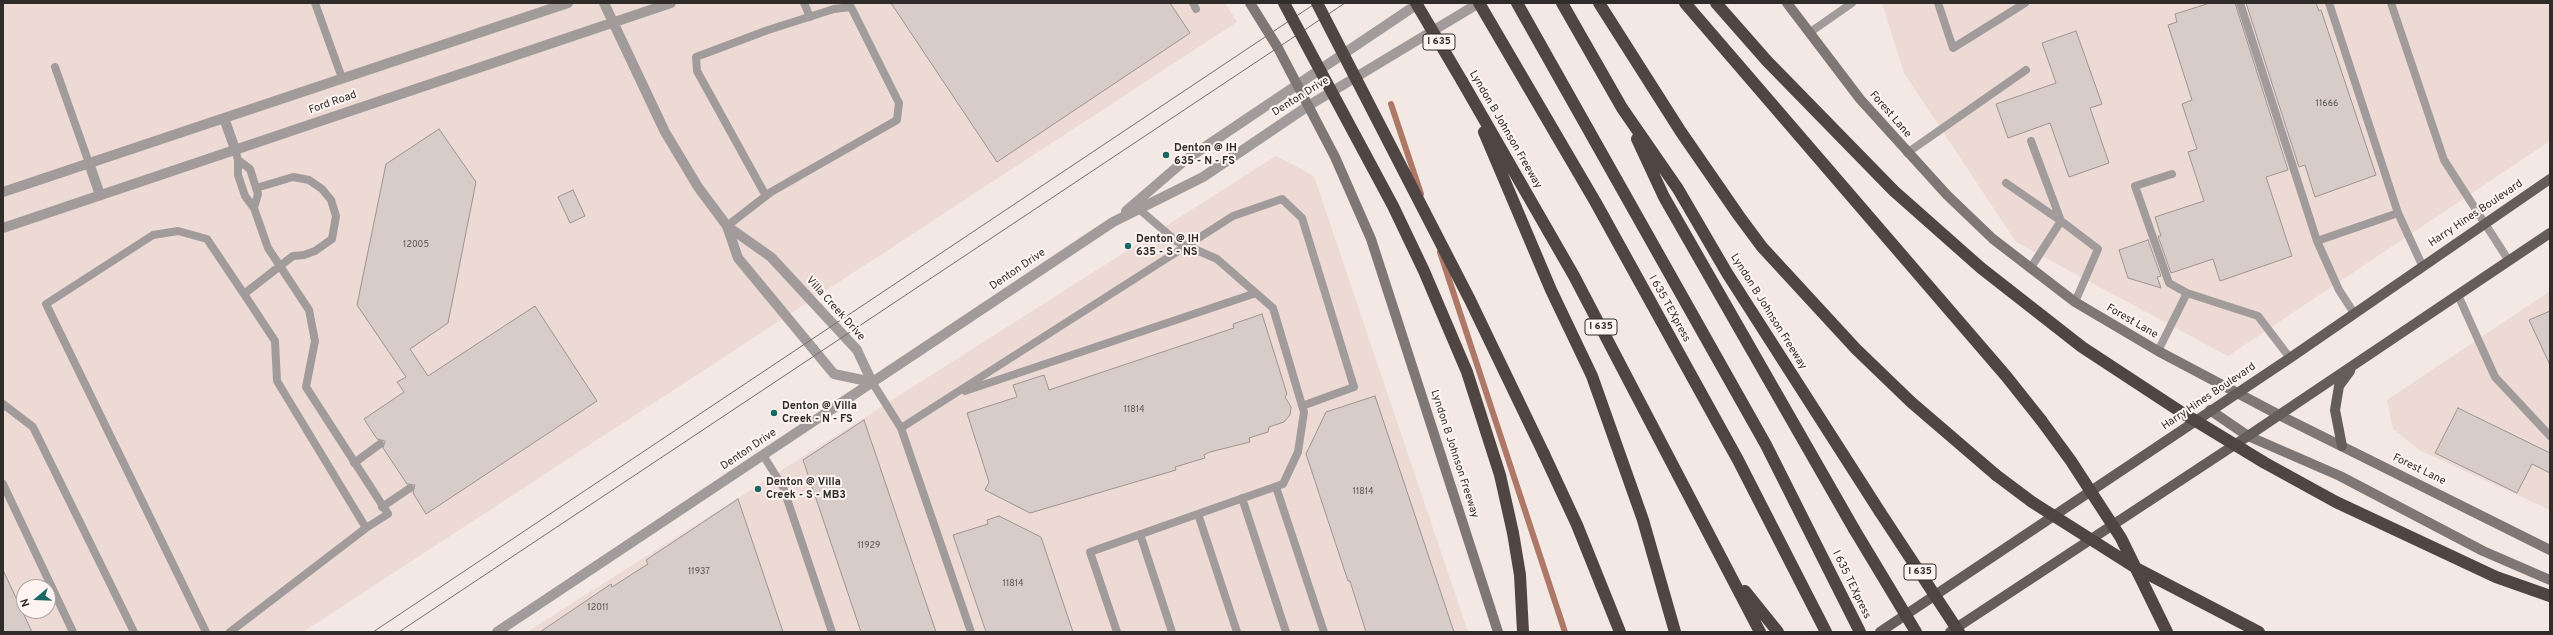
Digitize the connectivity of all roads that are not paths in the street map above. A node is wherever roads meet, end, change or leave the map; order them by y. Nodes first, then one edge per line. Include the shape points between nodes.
1 (315, 3) edge
2 (568, 3) edge
3 (604, 3) edge
4 (671, 3) edge
5 (804, 3) edge
6 (1250, 3) edge
7 (1284, 3) edge
8 (1317, 3) edge
9 (1416, 3) edge
10 (1419, 3) edge
11 (1479, 3) edge
12 (1517, 3) edge
13 (1562, 3) edge
14 (1686, 3) edge
15 (1716, 3) edge
16 (1787, 3) edge
17 (1852, 3) edge
18 (1938, 3) edge
19 (2025, 3) edge
20 (2240, 3) edge
21 (2329, 3) edge
22 (2391, 3) edge
23 (854, 5) edge
24 (1601, 7) edge
25 (810, 17) junction
26 (613, 21) junction
27 (1809, 34) junction
28 (55, 67) dead end
29 (2026, 70) dead end
30 (342, 78) junction
31 (1462, 81) junction
32 (1297, 84) junction
33 (1308, 106) junction
34 (1622, 108) junction
35 (224, 118) junction
36 (2031, 141) dead end
37 (235, 150) junction
38 (1907, 153) junction
39 (238, 160) junction
40 (88, 163) junction
41 (2172, 174) dead end
42 (2550, 179) edge
43 (2006, 183) dead end
44 (256, 188) junction
45 (3, 192) edge
46 (100, 195) junction
47 (766, 196) junction
48 (254, 208) junction
49 (1139, 209) junction
50 (2398, 213) junction
51 (2061, 221) junction
52 (1113, 222) junction
53 (2484, 222) junction
54 (727, 226) junction
55 (3, 228) edge
56 (2550, 233) edge
57 (2317, 241) junction
58 (1185, 245) junction
59 (2509, 261) junction
60 (2422, 265) junction
61 (280, 266) junction
62 (2030, 269) junction
63 (1256, 293) junction
64 (244, 294) junction
65 (2187, 294) junction
66 (2458, 295) junction
67 (2075, 302) junction
68 (2354, 314) junction
69 (2158, 351) junction
70 (2290, 358) junction
71 (2354, 365) junction
72 (872, 382) junction
73 (2238, 392) junction
74 (954, 395) junction
75 (3, 404) edge
76 (1302, 406) junction
77 (2210, 410) junction
78 (2279, 415) junction
79 (901, 428) junction
80 (2248, 436) junction
81 (2550, 436) edge
82 (380, 444) dead end
83 (2342, 446) junction
84 (763, 455) junction
85 (354, 463) junction
86 (3, 484) edge
87 (1276, 487) junction
88 (410, 488) dead end
89 (1242, 498) junction
90 (382, 506) junction
91 (1198, 514) junction
92 (366, 528) junction
93 (1140, 534) junction
94 (2550, 550) edge
95 (1732, 577) junction
96 (2550, 580) edge
97 (2550, 596) edge
98 (73, 632) edge
99 (134, 632) edge
100 (206, 632) edge
101 (230, 632) edge
102 (498, 632) edge
103 (832, 632) edge
104 (971, 632) edge
105 (1117, 632) edge
106 (1172, 632) edge
107 (1237, 632) edge
108 (1286, 632) edge
109 (1324, 632) edge
110 (1498, 632) edge
111 (1523, 632) edge
112 (1620, 632) edge
113 (1675, 632) edge
114 (1760, 632) edge
115 (1778, 632) edge
116 (1826, 632) edge
117 (1860, 632) edge
118 (1880, 632) edge
119 (1916, 632) edge
120 (1950, 632) edge
121 (1959, 632) edge
122 (2167, 632) edge
123 (2259, 632) edge

1 - 30 lane
2 - 30 street, Ford Road
3 - 26 street, Villa Creek Drive
4 - 26 street, Ford Road
5 - 25 lane
6 - 32 main road, Lyndon B Johnson Freeway
7 - 111 highway, bridge via 1393,206 1467,372 1500,474 1513,533 1520,575
8 - 112 highway, bridge via 1470,300 1544,454
9 - 31 highway, Lyndon B Johnson Freeway / I 635, bridge
10 - 32 street, Denton Drive
11 - 33 street, Denton Drive
11 - 116 highway, I 635 TEXpress, bridge via 1592,196 1752,487
12 - 117 highway, I 635 TEXpress via 1766,445
13 - 34 highway, Lyndon B Johnson Freeway / I 635
14 - 122 highway, bridge via 2041,420 2072,461 2121,538
15 - 97 highway, bridge via 1767,62 1894,191 1981,268 2082,346 2181,412 2336,502 2496,577
16 - 27 main road, Forest Lane
17 - 27 lane
18 - 19 lane via 1953,48
20 - 57 lane
21 - 50 lane
22 - 53 lane via 2444,160
23 - 25 lane
23 - 47 lane via 899,103 897,120
24 - 123 highway, bridge via 1681,132 1762,247 1856,350 1996,475 2032,502 2136,568
25 - 47 lane via 696,57 696,71
26 - 37 street, Ford Road
26 - 54 street, Villa Creek Drive via 664,132 698,187
27 - 38 main road, Forest Lane
28 - 40 lane
29 - 38 lane
30 - 35 street, Ford Road
31 - 95 highway, Lyndon B Johnson Freeway / I 635 via 1574,276
31 - 113 highway via 1551,290 1592,376 1643,520
32 - 33 main road, Lyndon B Johnson Freeway
32 - 52 street, Denton Drive via 1184,161
33 - 49 street, Denton Drive via 1203,177
33 - 110 main road, Lyndon B Johnson Freeway via 1335,157 1371,239
34 - 119 highway, bridge via 1664,196 1854,529
34 - 121 highway, Lyndon B Johnson Freeway / I 635, bridge via 1678,188 1727,273
35 - 37 street
35 - 40 street, Ford Road
36 - 51 lane
37 - 39 lane
37 - 46 street, Ford Road
38 - 62 main road, Forest Lane via 1993,239
39 - 44 lane via 250,169
39 - 48 lane via 238,175 245,196
40 - 45 street, Ford Road
40 - 46 street
41 - 65 lane via 2136,186 2169,283
42 - 53 main road, Harry Hines Boulevard
43 - 51 lane
44 - 48 lane via 258,194
44 - 61 lane via 293,177 309,180 322,188 333,206 336,216 332,239 315,251 292,256
46 - 55 street, Ford Road
47 - 54 lane
48 - 61 lane via 268,248
49 - 52 street, Denton Drive
49 - 58 lane via 1176,241
50 - 57 lane
50 - 60 lane
51 - 62 lane
51 - 67 lane via 2098,249
52 - 72 street, Denton Drive
53 - 59 lane
53 - 60 main road, Harry Hines Boulevard
54 - 72 street, Villa Creek Drive via 772,257 857,350
54 - 72 street, Villa Creek Drive via 738,258 834,374
56 - 59 main road
57 - 68 lane via 2339,290
58 - 63 lane via 1217,259
58 - 74 lane
58 - 76 lane via 1233,216 1282,199 1302,218 1354,387
59 - 66 main road
60 - 68 main road, Harry Hines Boulevard
61 - 64 lane
61 - 85 lane via 308,310 315,341 306,387
62 - 67 main road, Forest Lane
63 - 74 lane
63 - 76 lane via 1273,308
64 - 92 lane via 275,341 277,381
64 - 100 lane via 207,239 178,231 153,236 46,304
65 - 69 lane
65 - 70 lane via 2258,316
66 - 71 main road
66 - 81 lane via 2494,377
67 - 69 main road, Forest Lane
68 - 70 main road, Harry Hines Boulevard
69 - 73 main road, Forest Lane
70 - 73 main road, Harry Hines Boulevard
71 - 78 main road
71 - 83 main road via 2339,386 2335,410
72 - 79 lane
72 - 84 street, Denton Drive
73 - 77 main road, Harry Hines Boulevard
73 - 78 main road, Forest Lane
74 - 79 lane
75 - 99 lane via 33,426
76 - 87 lane via 1304,412 1298,452 1282,484
77 - 80 main road
77 - 118 main road, Harry Hines Boulevard
78 - 80 main road
78 - 83 main road, Forest Lane
79 - 104 lane
80 - 96 main road via 2340,476 2482,551
80 - 120 main road
82 - 85 lane
83 - 94 main road, Forest Lane
84 - 102 street, Denton Drive
84 - 103 lane via 783,487
85 - 90 lane
86 - 98 lane
87 - 89 lane
87 - 109 lane
88 - 90 lane
89 - 91 lane
89 - 108 lane
90 - 92 lane via 388,514
91 - 93 lane
91 - 107 lane
92 - 101 lane
93 - 105 lane via 1090,552
93 - 106 lane
95 - 114 highway, Lyndon B Johnson Freeway / I 635
95 - 115 highway

